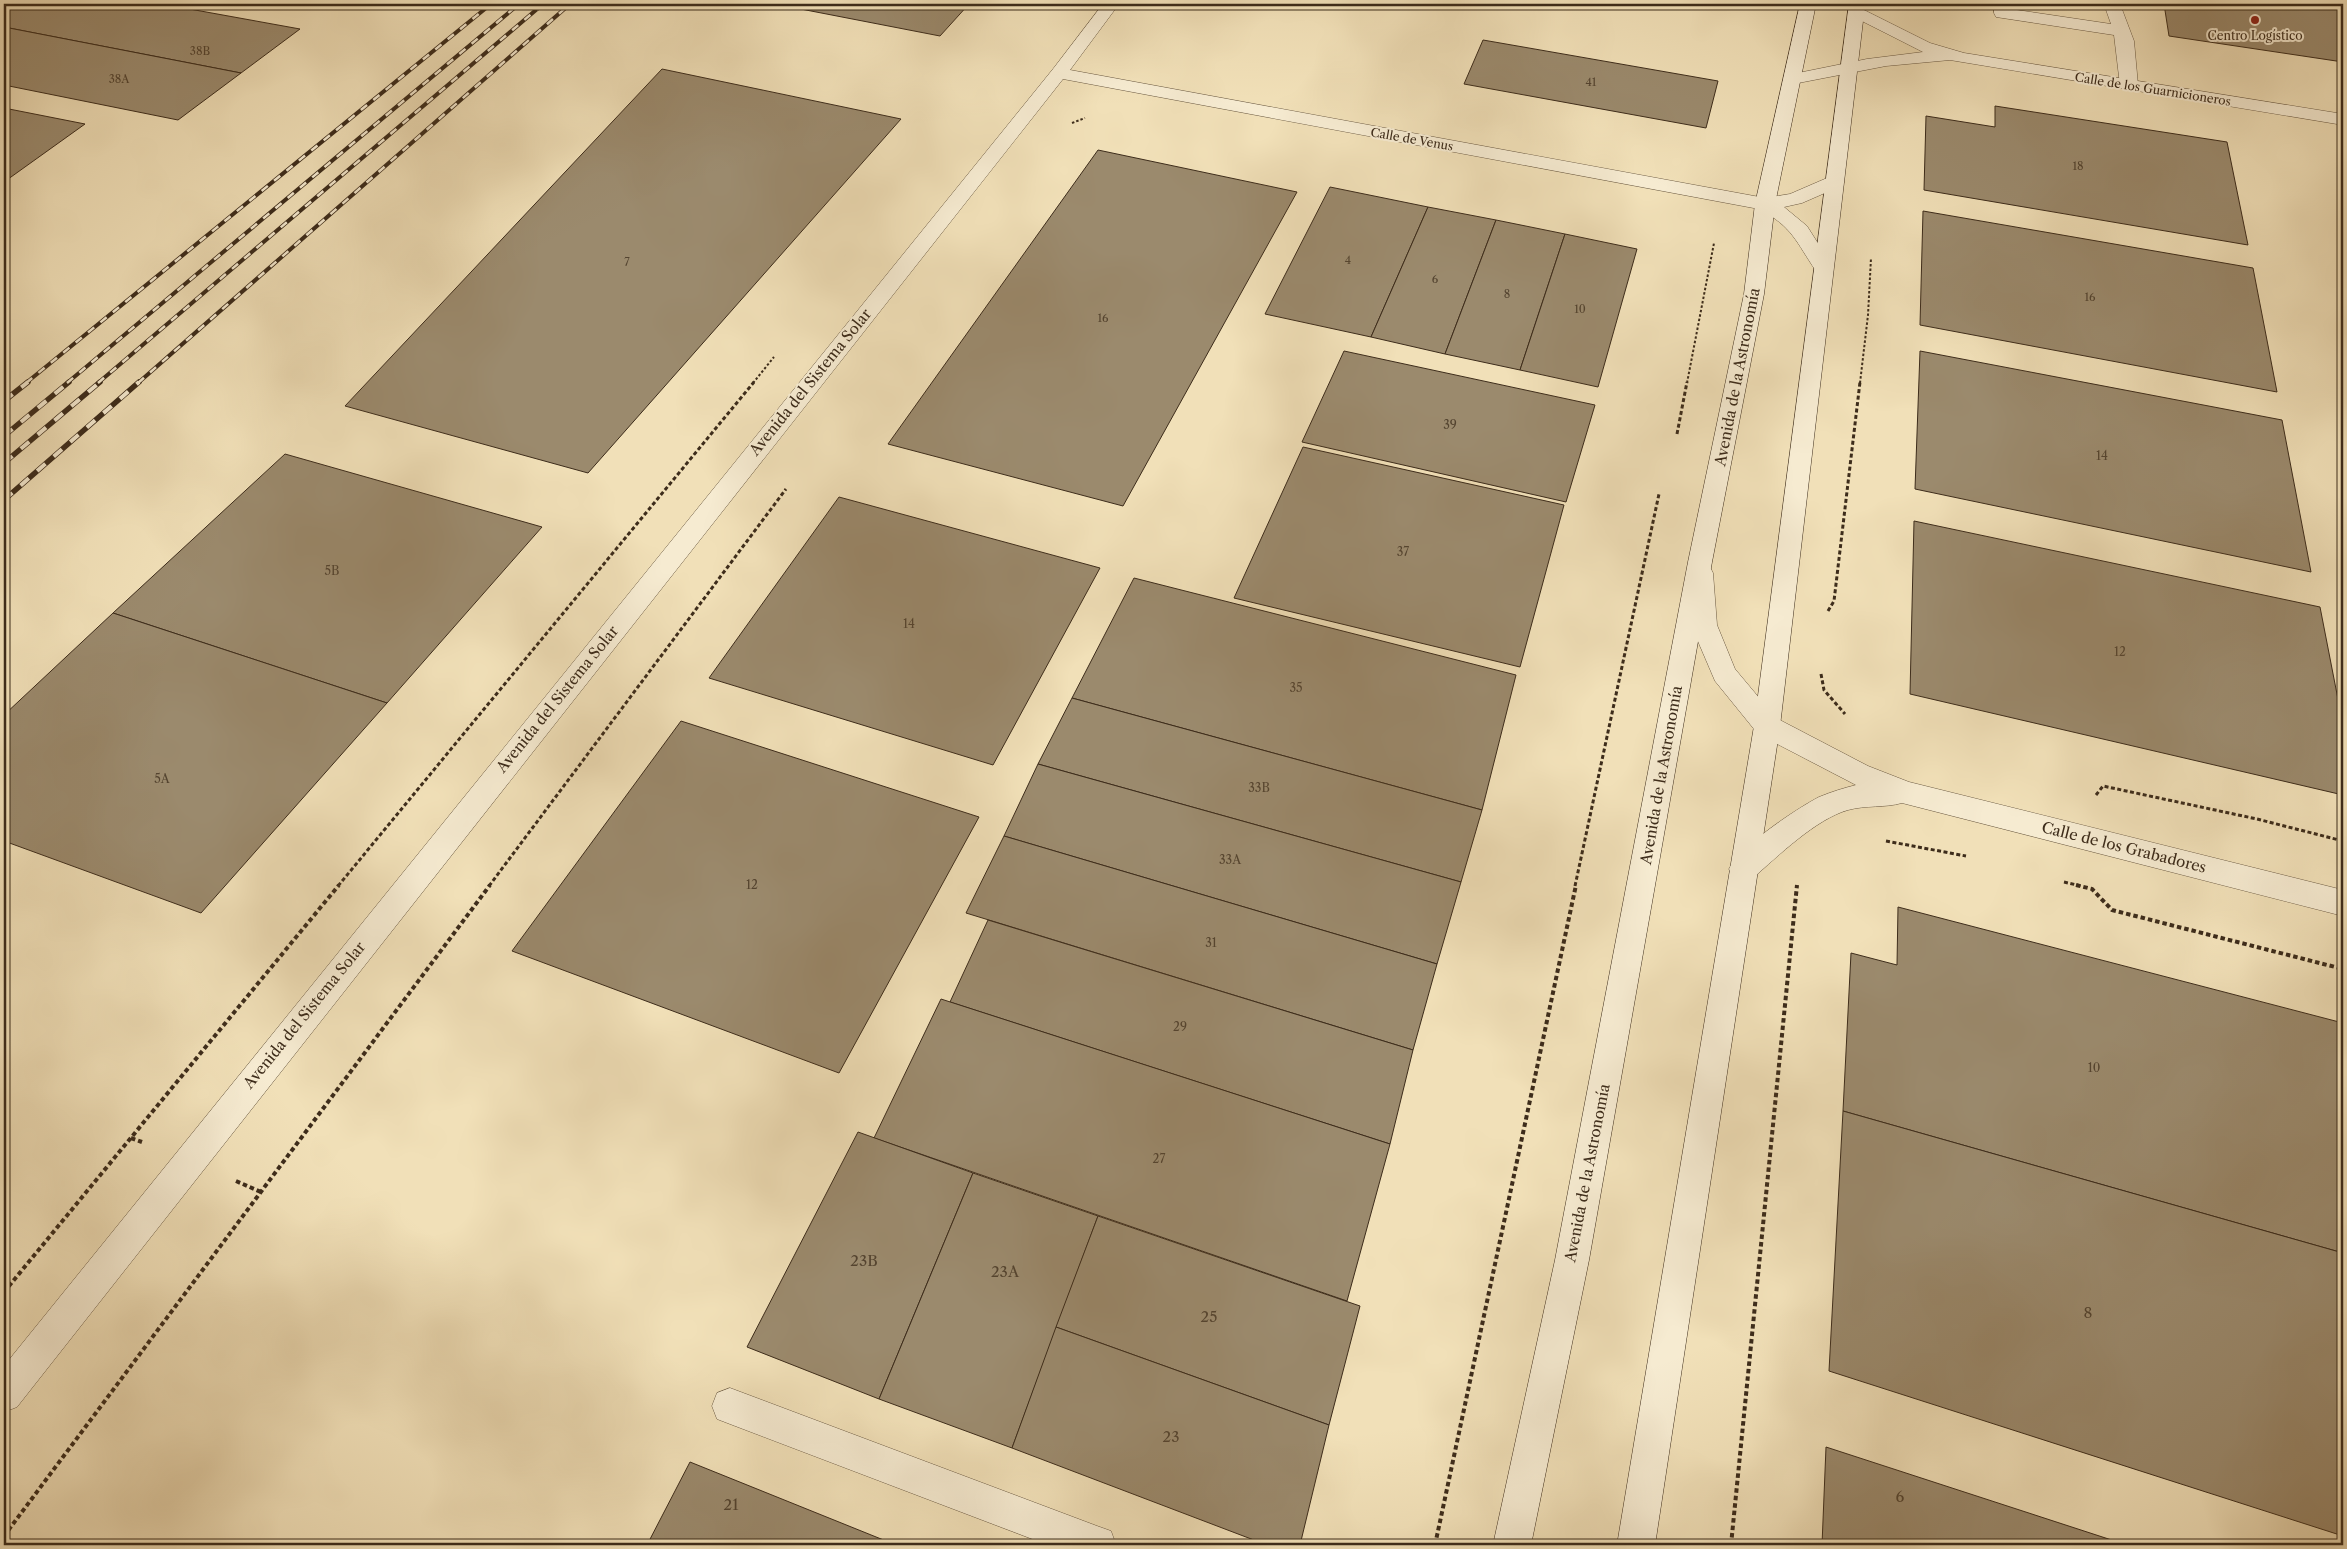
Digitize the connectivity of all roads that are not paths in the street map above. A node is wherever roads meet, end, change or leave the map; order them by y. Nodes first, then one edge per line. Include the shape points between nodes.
1 (1111, 4) edge
2 (1808, 4) edge
3 (2002, 4) edge
4 (2112, 4) edge
5 (1856, 7) edge
6 (2122, 31) junction
7 (1962, 58) junction
8 (1848, 69) junction
9 (1059, 73) junction
10 (1793, 80) junction
11 (2129, 85) junction
12 (2343, 120) edge
13 (1834, 182) junction
14 (1765, 204) junction
15 (1823, 267) junction
16 (1700, 562) junction
17 (1767, 726) junction
18 (1905, 792) junction
19 (1743, 869) junction
20 (2343, 903) edge
21 (4, 1394) edge
22 (730, 1406) dead end
23 (1097, 1545) edge
24 (1512, 1545) edge
25 (1636, 1545) edge

1 - 9 street, Avenida del Sistema Solar
2 - 10 street, Avenida de la Astronomía
3 - 6 street via 2002,13
4 - 6 street
5 - 7 street, Calle de los Guarnicioneros via 1924,47
5 - 8 street
6 - 11 street
7 - 8 street, Calle de los Guarnicioneros via 1921,57
7 - 11 street, Calle de los Guarnicioneros
8 - 10 street, Calle de los Guarnicioneros
8 - 13 street
9 - 14 street, Calle de Venus
9 - 21 street, Avenida del Sistema Solar
10 - 14 street, Avenida de la Astronomía
11 - 12 street, Calle de los Guarnicioneros
13 - 14 street, Calle de Venus via 1795,199
13 - 15 street
14 - 15 street, Calle de Venus via 1782,212 1801,231
14 - 16 street, Avenida de la Astronomía via 1754,294
15 - 17 street
16 - 17 street, Calle de los Grabadores via 1704,625 1720,666
16 - 24 street, Avenida de la Astronomía via 1572,1260
17 - 18 street, Calle de los Grabadores via 1858,774
17 - 19 street
18 - 19 street, Calle de los Grabadores via 1865,795 1831,804 1772,844
18 - 20 street, Calle de los Grabadores
19 - 25 street
22 - 23 street

